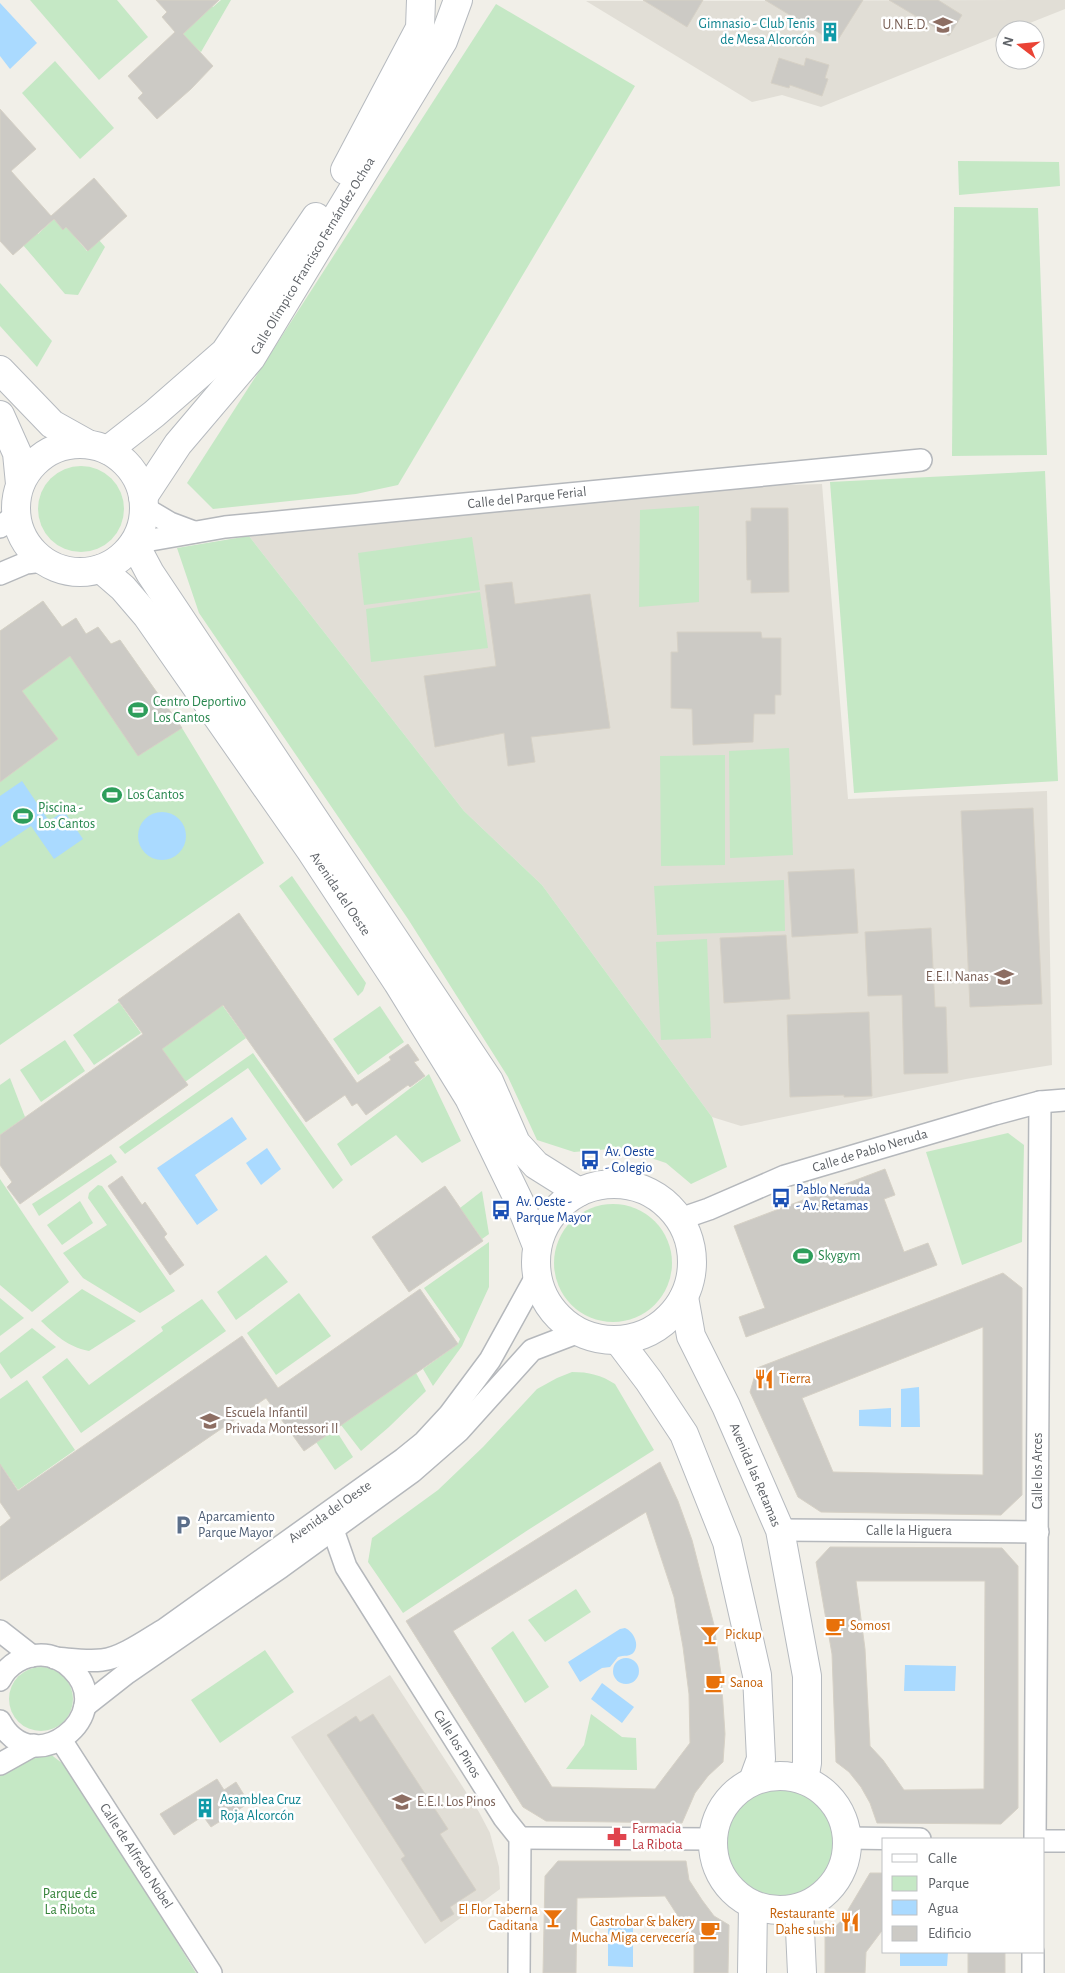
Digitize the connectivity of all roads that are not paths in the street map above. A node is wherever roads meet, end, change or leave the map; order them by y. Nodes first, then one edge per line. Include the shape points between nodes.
1 (421, 0) edge
2 (458, 0) edge
3 (0, 370) edge
4 (0, 415) edge
5 (97, 447) junction
6 (921, 460) dead end
7 (20, 484) junction
8 (143, 502) junction
9 (8, 521) edge
10 (194, 532) junction
11 (134, 543) junction
12 (43, 561) junction
13 (101, 569) junction
14 (0, 574) edge
15 (1065, 1100) edge
16 (1040, 1102) junction
17 (579, 1192) junction
18 (680, 1219) junction
19 (538, 1246) junction
20 (537, 1275) junction
21 (684, 1297) junction
22 (579, 1332) junction
23 (618, 1340) junction
24 (334, 1530) junction
25 (780, 1530) junction
26 (1038, 1532) junction
27 (0, 1631) edge
28 (32, 1656) junction
29 (55, 1658) junction
30 (3, 1666) edge
31 (85, 1706) junction
32 (0, 1721) edge
33 (61, 1740) junction
34 (34, 1745) junction
35 (0, 1764) edge
36 (804, 1780) junction
37 (753, 1781) junction
38 (520, 1838) junction
39 (847, 1838) junction
40 (882, 1838) edge
41 (1035, 1838) edge
42 (713, 1839) junction
43 (1045, 1841) edge
44 (1065, 1841) edge
45 (753, 1905) junction
46 (799, 1908) junction
47 (1033, 1953) edge
48 (211, 1973) edge
49 (519, 1973) edge
50 (752, 1973) edge
51 (802, 1973) edge
52 (1033, 1973) edge

1 - 5 street, Calle Olímpico Francisco Fernández Ochoa via 420,28 332,193 225,352 154,414
2 - 8 street, Calle Olímpico Francisco Fernández Ochoa via 443,41 251,358 178,444
3 - 5 street via 52,424
4 - 7 street via 17,453
5 - 7 street via 59,447 35,461
5 - 8 street via 125,462 137,478
6 - 10 street, Calle del Parque Ferial
7 - 9 street
8 - 10 street via 170,523
8 - 11 street via 142,524
9 - 12 street
10 - 11 street, Calle del Parque Ferial
11 - 13 street via 119,559
11 - 17 street, Avenida del Oeste via 150,574 489,1081 516,1143 536,1165
12 - 13 street via 61,570
12 - 14 street via 26,563
13 - 19 street, Avenida del Oeste via 147,616 311,851 398,983 469,1098
15 - 16 street, Calle de Pablo Neruda
16 - 18 street, Calle de Pablo Neruda via 785,1176
16 - 26 street, Calle los Arces
17 - 18 street via 598,1185 622,1184 638,1188 664,1202
17 - 19 street via 560,1206 546,1224
18 - 21 street via 690,1244 692,1271
19 - 20 street
20 - 22 street via 545,1298 559,1318
20 - 29 street, Avenida del Oeste via 477,1379 449,1416 404,1459 165,1629 104,1660
21 - 23 street via 657,1328 638,1337
21 - 25 street, Avenida las Retamas via 690,1336 726,1406
22 - 23 street
22 - 24 street, Avenida del Oeste via 532,1350 459,1431 412,1472
23 - 37 street via 684,1434 727,1542 757,1675 761,1759
24 - 31 street, Avenida del Oeste via 127,1673
24 - 38 street, Calle los Pinos via 346,1567 504,1818
25 - 26 street, Calle la Higuera
25 - 36 street, Avenida las Retamas via 807,1676 807,1763
26 - 41 street, Calle los Arces
27 - 28 street
28 - 29 street, Avenida del Oeste
28 - 30 street
29 - 31 street via 65,1663 80,1680
31 - 33 street via 73,1730
32 - 34 street via 11,1735
33 - 34 street
33 - 48 street, Calle de Alfredo Nobel
34 - 35 street
36 - 37 street via 778,1775
36 - 39 street via 826,1793 841,1814
37 - 42 street via 725,1804 716,1821
38 - 42 street
38 - 49 street
39 - 40 street
39 - 46 street via 845,1861 836,1881 820,1898
42 - 45 street via 714,1855 727,1885
43 - 44 street
45 - 46 street via 776,1910
45 - 50 street
46 - 51 street
47 - 52 street

